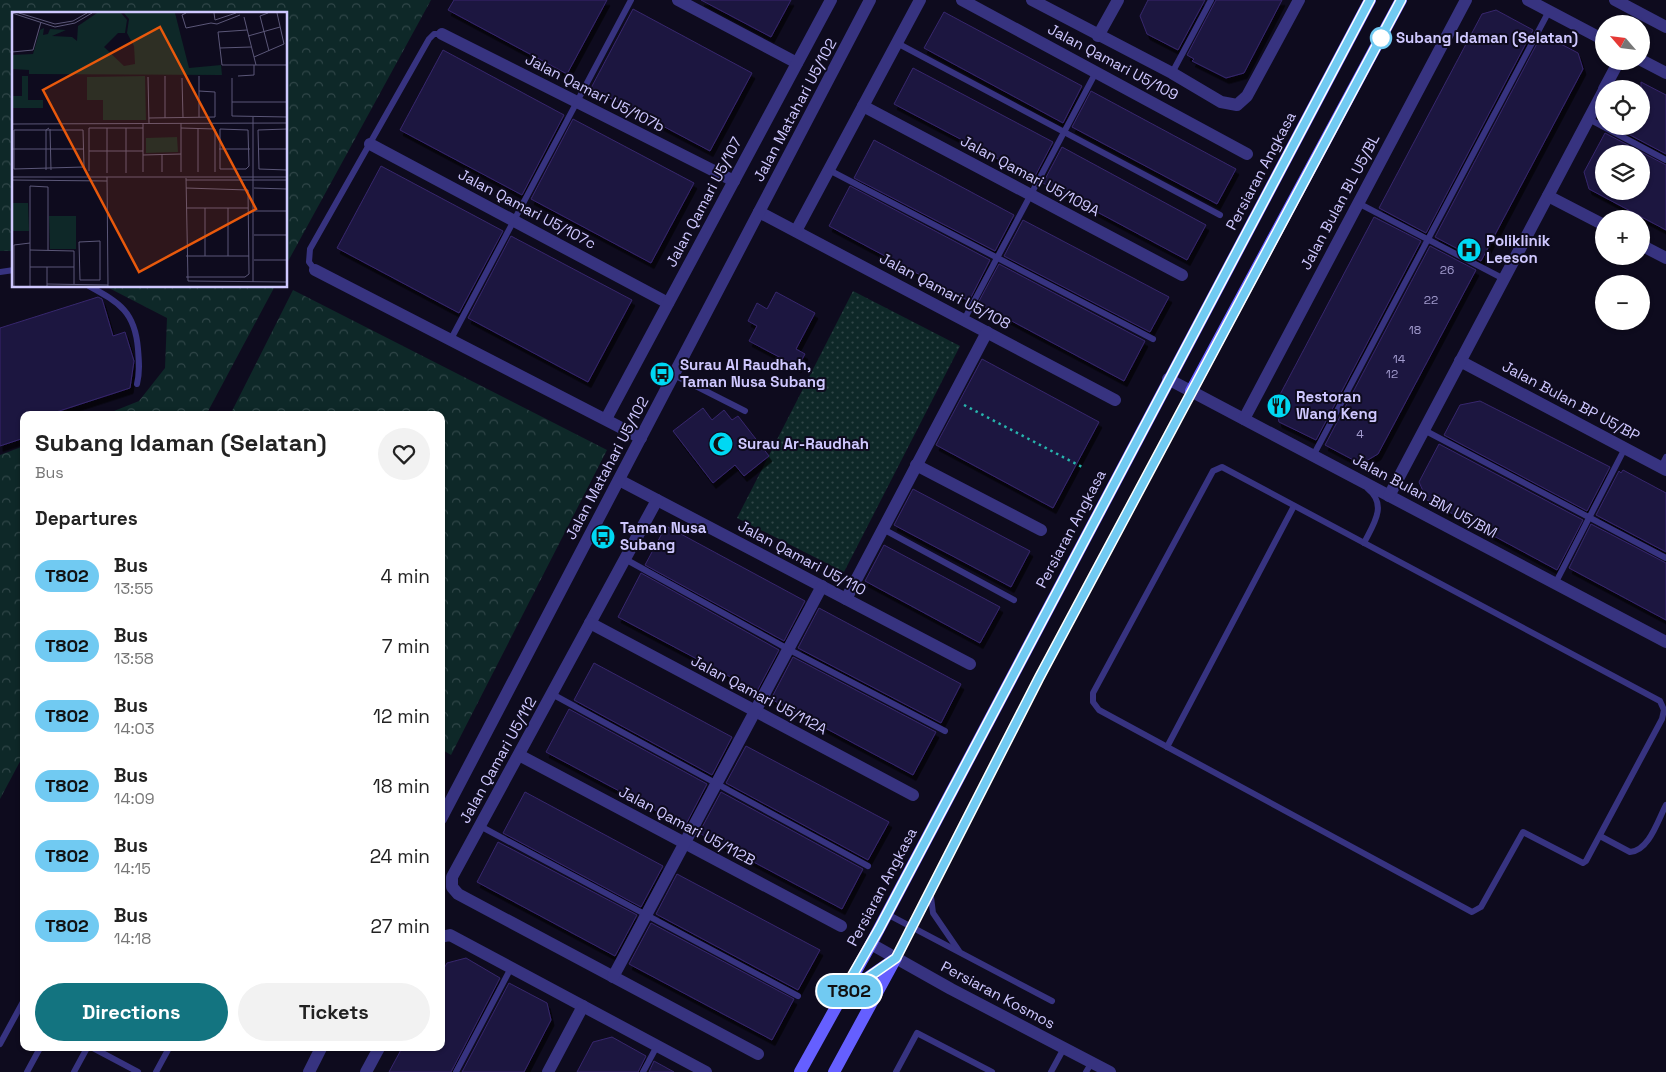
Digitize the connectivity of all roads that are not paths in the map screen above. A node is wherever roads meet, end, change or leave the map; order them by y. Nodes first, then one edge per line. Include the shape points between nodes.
1 (631, 0) edge
2 (678, 0) edge
3 (831, 0) edge
4 (870, 0) edge
5 (920, 0) edge
6 (962, 0) edge
7 (1032, 0) edge
8 (1118, 0) edge
9 (1211, 0) edge
10 (1299, 0) edge
11 (1370, 0) edge
12 (1401, 0) edge
13 (1466, 0) edge
14 (1528, 0) edge
15 (1615, 0) edge
16 (1549, 11) junction
17 (1666, 27) edge
18 (442, 34) joint
19 (1595, 35) edge
20 (1098, 36) junction
21 (897, 43) junction
22 (797, 63) junction
23 (1650, 64) edge
24 (1096, 71) junction
25 (1666, 72) edge
26 (1172, 73) junction
27 (577, 102) junction
28 (863, 106) junction
29 (1595, 106) edge
30 (1588, 119) junction
31 (1064, 132) junction
32 (370, 144) junction
33 (1247, 154) dead end
34 (1666, 160) edge
35 (829, 170) junction
36 (734, 181) junction
37 (1030, 195) junction
38 (1548, 196) junction
39 (1358, 203) junction
40 (760, 212) junction
41 (1220, 215) dead end
42 (514, 220) junction
43 (1595, 220) edge
44 (796, 231) junction
45 (1428, 239) junction
46 (1650, 250) edge
47 (997, 258) junction
48 (1666, 258) edge
49 (315, 270) joint
50 (1182, 275) dead end
51 (1504, 280) junction
52 (93, 288) edge
53 (668, 303) junction
54 (964, 320) junction
55 (987, 332) junction
56 (451, 339) junction
57 (1153, 339) dead end
58 (1460, 361) junction
59 (674, 375) junction
60 (1168, 379) junction
61 (137, 384) dead end
62 (1191, 391) junction
63 (1115, 400) dead end
64 (745, 411) dead end
65 (606, 419) junction
66 (1244, 419) junction
67 (1424, 430) junction
68 (641, 438) junction
69 (1626, 448) junction
70 (1313, 456) junction
71 (916, 465) junction
72 (1664, 465) edge
73 (1353, 477) junction
74 (619, 480) junction
75 (1389, 496) junction
76 (657, 500) junction
77 (1294, 506) junction
78 (1589, 518) junction
79 (883, 529) junction
80 (1041, 530) dead end
81 (1364, 543) junction
82 (1666, 558) edge
83 (625, 559) junction
84 (1555, 584) junction
85 (822, 586) junction
86 (846, 599) junction
87 (1014, 600) dead end
88 (590, 623) junction
89 (1666, 642) edge
90 (788, 649) junction
91 (970, 664) dead end
92 (552, 694) junction
93 (754, 711) junction
94 (945, 730) dead end
95 (1167, 747) junction
96 (519, 755) junction
97 (716, 784) junction
98 (913, 795) dead end
99 (1666, 805) edge
100 (445, 811) edge
101 (480, 826) junction
102 (1600, 836) junction
103 (684, 843) junction
104 (868, 866) dead end
105 (930, 888) junction
106 (646, 914) junction
107 (887, 914) junction
108 (841, 926) dead end
109 (912, 927) junction
110 (445, 936) edge
111 (871, 944) junction
112 (961, 953) junction
113 (896, 958) junction
114 (511, 968) junction
115 (613, 977) junction
116 (798, 996) dead end
117 (840, 997) junction
118 (1052, 1001) dead end
119 (583, 1006) junction
120 (20, 1012) edge
121 (0, 1044) edge
122 (657, 1046) junction
123 (1064, 1048) junction
124 (38, 1051) edge
125 (85, 1051) edge
126 (98, 1051) edge
127 (167, 1051) edge
128 (320, 1051) edge
129 (377, 1051) edge
130 (758, 1054) dead end
131 (1089, 1067) edge
132 (27, 1072) edge
133 (74, 1072) edge
134 (138, 1072) edge
135 (156, 1072) edge
136 (309, 1072) edge
137 (366, 1072) edge
138 (456, 1072) edge
139 (548, 1072) edge
140 (643, 1072) edge
141 (706, 1072) edge
142 (800, 1072) edge
143 (834, 1072) edge
144 (896, 1072) edge
145 (992, 1072) edge
146 (1051, 1072) edge
147 (1110, 1072) edge

1 - 27 lane
2 - 22 street
3 - 22 street, Jalan Qamari U5/107
4 - 40 street, Jalan Matahari U5/102
5 - 21 street
6 - 24 street, Jalan Qamari U5/109
7 - 20 street
8 - 20 street
9 - 26 lane
10 - 26 street via 1246,96 1237,105 1221,102
11 - 60 street, Persiaran Angkasa
12 - 62 street
13 - 39 street, Jalan Bulan BL U5/BL
14 - 16 street
15 - 17 street
16 - 19 street
16 - 45 lane
18 - 27 street, Jalan Qamari U5/107b
18 - 32 lane via 434,34 429,39
20 - 26 street
21 - 28 street
21 - 31 lane
22 - 36 street, Jalan Qamari U5/107
23 - 25 street
24 - 31 lane
24 - 33 street, Jalan Qamari U5/109
27 - 36 street, Jalan Qamari U5/107b
27 - 42 lane
28 - 35 street
28 - 37 street, Jalan Qamari U5/109A
29 - 30 street
30 - 34 lane
30 - 38 street
31 - 37 lane
31 - 41 lane
32 - 42 street, Jalan Qamari U5/107c
32 - 49 lane via 310,249 309,262
35 - 44 street
35 - 47 lane
36 - 53 street, Jalan Qamari U5/107
37 - 47 lane
37 - 50 street, Jalan Qamari U5/109A
38 - 43 street
38 - 51 street
39 - 45 lane
39 - 66 street, Jalan Bulan BL U5/BL
40 - 44 street, Jalan Qamari U5/108
40 - 59 street, Jalan Matahari U5/102
42 - 53 street, Jalan Qamari U5/107c
42 - 56 lane
44 - 54 street, Jalan Qamari U5/108
45 - 51 lane
45 - 70 lane
46 - 48 street
47 - 54 lane
47 - 57 lane
49 - 56 street
51 - 58 street
52 - 61 lane via 112,298 132,319 140,374
53 - 65 street, Jalan Qamari U5/107
54 - 55 street, Jalan Qamari U5/108
55 - 63 street, Jalan Qamari U5/108
55 - 71 street
56 - 65 street
58 - 67 street
58 - 69 street, Jalan Bulan BP U5/BP
59 - 64 lane
59 - 68 street, Jalan Matahari U5/102
60 - 62 street, Jalan Bulan BM U5/BM
60 - 107 street, Persiaran Angkasa
62 - 66 street, Jalan Bulan BM U5/BM
62 - 105 lane
65 - 68 street
66 - 70 street, Jalan Bulan BM U5/BM
67 - 75 street
67 - 78 lane
68 - 74 street, Jalan Matahari U5/102
69 - 72 street, Jalan Bulan BP U5/BP
69 - 78 lane
70 - 73 street, Jalan Bulan BM U5/BM
71 - 79 street
71 - 80 street
73 - 75 street, Jalan Bulan BM U5/BM
73 - 81 lane via 1371,491 1380,507
74 - 76 street, Jalan Qamari U5/110
74 - 100 street, Jalan Matahari U5/102
75 - 84 street, Jalan Bulan BM U5/BM
76 - 83 street, Jalan Qamari U5/112
76 - 85 street, Jalan Qamari U5/110
77 - 81 lane
77 - 95 lane
77 - 95 lane via 1222,467 1213,470 1093,693 1093,702 1098,710
78 - 82 lane
78 - 84 lane
79 - 86 street
79 - 87 lane
81 - 102 lane via 1660,701 1664,710 1662,719
83 - 88 street, Jalan Qamari U5/112
83 - 90 lane
84 - 89 street, Jalan Bulan BM U5/BM
85 - 86 street, Jalan Qamari U5/110
85 - 90 street
86 - 91 street, Jalan Qamari U5/110
88 - 92 street, Jalan Qamari U5/112
88 - 93 street, Jalan Qamari U5/112A
90 - 93 street
90 - 94 lane
92 - 96 street, Jalan Qamari U5/112
92 - 97 lane
93 - 97 street
93 - 98 street, Jalan Qamari U5/112A
95 - 102 lane via 1472,912 1478,911 1484,902 1523,832 1583,863
96 - 101 street, Jalan Qamari U5/112
96 - 103 street, Jalan Qamari U5/112B
97 - 103 street
97 - 104 lane
99 - 102 lane via 1640,849 1630,852
101 - 106 lane
101 - 115 street, Jalan Qamari U5/112 via 452,877 452,887 458,894
103 - 106 street
103 - 108 street, Jalan Qamari U5/112B
105 - 109 lane
105 - 112 lane via 933,913
106 - 115 street
106 - 116 lane
107 - 109 lane, Persiaran Kosmos
107 - 111 street, Persiaran Angkasa
109 - 112 lane, Persiaran Kosmos
109 - 113 lane
110 - 114 street via 450,935
111 - 113 street, Persiaran Kosmos
111 - 117 street, Persiaran Angkasa
112 - 118 lane, Persiaran Kosmos
113 - 117 street
113 - 123 street, Persiaran Kosmos
113 - 143 street
114 - 119 street
114 - 138 lane
115 - 130 street, Jalan Qamari U5/112
117 - 142 street, Persiaran Angkasa
119 - 122 street
119 - 139 street
120 - 121 lane
122 - 140 lane
122 - 141 street
123 - 131 street, Persiaran Kosmos
123 - 146 lane
124 - 132 lane
125 - 133 lane
126 - 134 lane
127 - 135 lane
128 - 136 street
129 - 137 street
131 - 147 street, Persiaran Kosmos
144 - 145 lane via 917,1033

